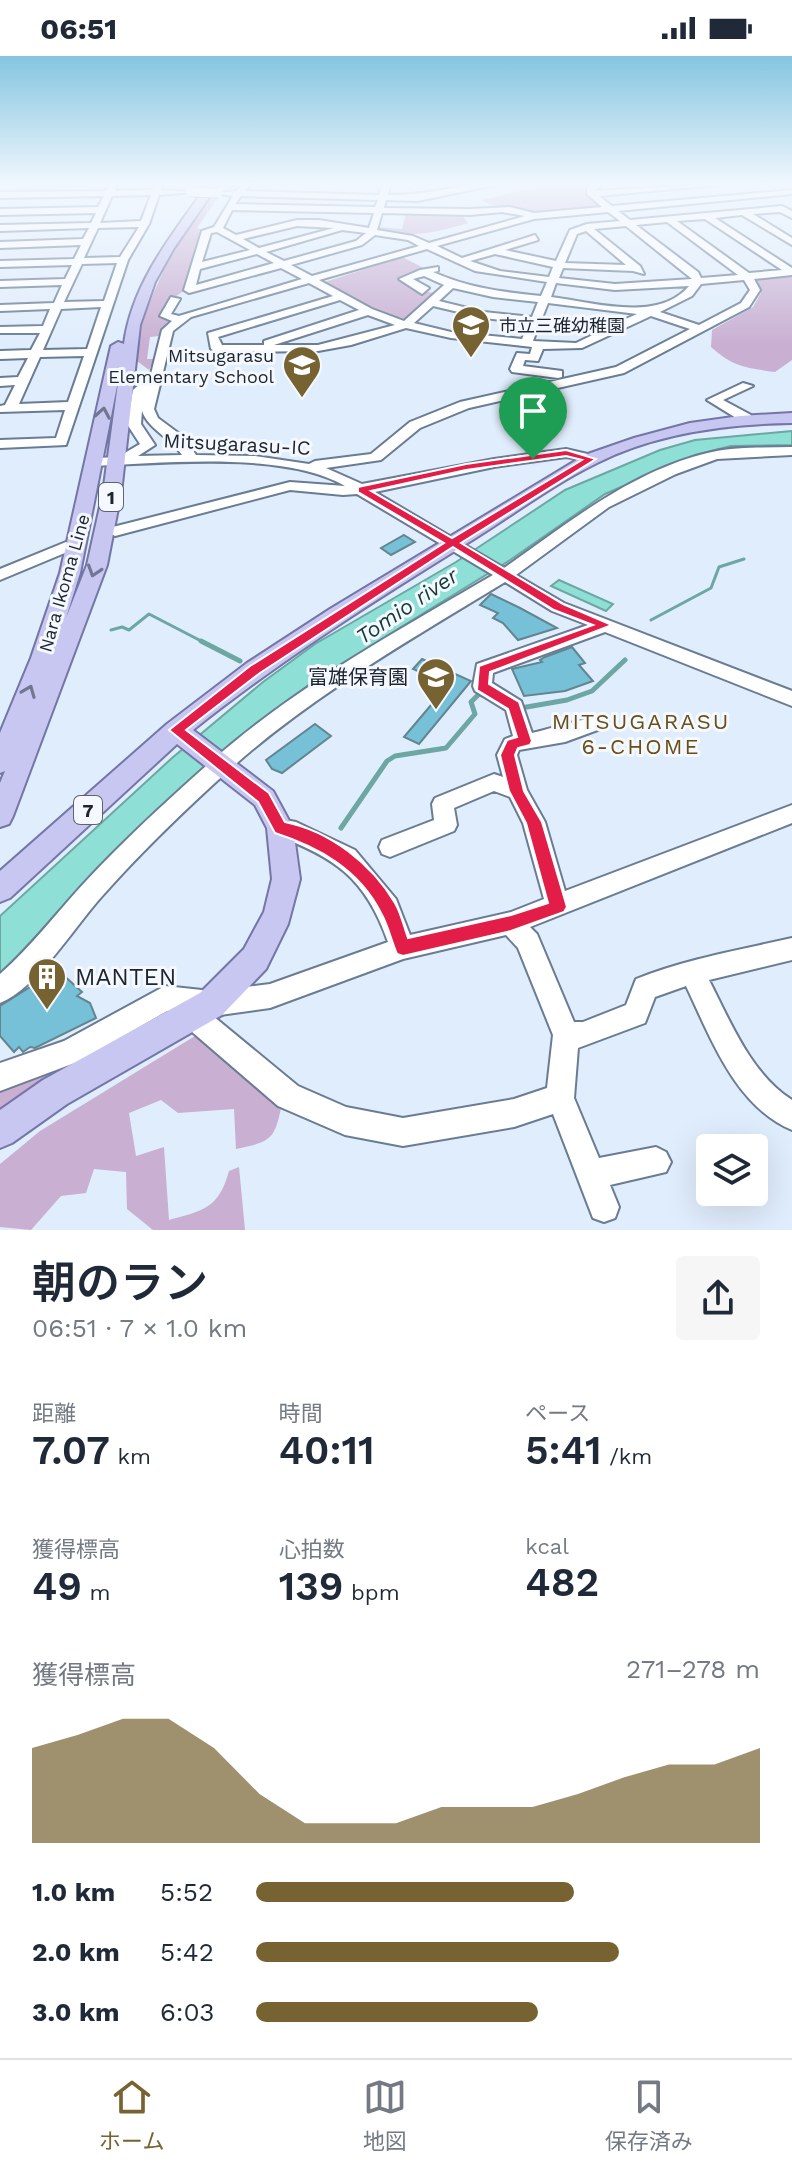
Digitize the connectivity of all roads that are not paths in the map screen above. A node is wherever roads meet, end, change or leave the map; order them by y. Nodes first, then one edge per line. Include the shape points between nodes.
1 (89, 238) edge
2 (137, 238) edge
3 (168, 238) edge
4 (175, 238) edge
5 (205, 238) edge
6 (234, 238) edge
7 (307, 238) edge
8 (366, 238) edge
9 (408, 238) edge
10 (457, 238) edge
11 (539, 238) edge
12 (566, 238) edge
13 (603, 238) edge
14 (646, 238) edge
15 (694, 238) edge
16 (740, 238) edge
17 (87, 242) junction
18 (0, 245) edge
19 (427, 246) junction
20 (493, 250) junction
21 (257, 251) junction
22 (123, 260) junction
23 (78, 261) junction
24 (461, 261) junction
25 (0, 264) edge
26 (282, 264) junction
27 (558, 264) junction
28 (196, 267) junction
29 (636, 268) junction
30 (424, 272) junction
31 (792, 272) edge
32 (748, 277) junction
33 (309, 280) junction
34 (551, 281) junction
35 (68, 282) junction
36 (698, 282) junction
37 (0, 284) edge
38 (451, 284) junction
39 (656, 286) junction
40 (422, 291) dead end
41 (340, 297) junction
42 (175, 299) dead end
43 (542, 300) junction
44 (431, 302) junction
45 (108, 304) junction
46 (58, 306) junction
47 (0, 308) edge
48 (368, 311) junction
49 (650, 312) junction
50 (180, 320) junction
51 (534, 320) junction
52 (406, 325) junction
53 (698, 328) junction
54 (47, 329) junction
55 (614, 329) junction
56 (0, 330) edge
57 (533, 344) junction
58 (248, 349) junction
59 (91, 352) junction
60 (36, 354) junction
61 (0, 355) edge
62 (558, 374) dead end
63 (154, 377) junction
64 (23, 381) junction
65 (0, 382) edge
66 (747, 386) dead end
67 (72, 406) junction
68 (5, 409) edge
69 (746, 418) junction
70 (792, 418) edge
71 (180, 441) junction
72 (0, 444) edge
73 (792, 451) edge
74 (192, 459) junction
75 (591, 459) junction
76 (152, 460) junction
77 (115, 461) junction
78 (95, 462) junction
79 (305, 467) junction
80 (361, 489) junction
81 (115, 531) dead end
82 (66, 547) dead end
83 (460, 547) junction
84 (0, 575) edge
85 (504, 575) junction
86 (606, 625) junction
87 (792, 699) edge
88 (596, 723) dead end
89 (184, 736) junction
90 (525, 741) junction
91 (220, 762) junction
92 (0, 763) edge
93 (517, 791) junction
94 (792, 814) edge
95 (0, 816) edge
96 (280, 828) junction
97 (390, 847) dead end
98 (0, 889) edge
99 (558, 907) junction
100 (511, 923) junction
101 (403, 948) junction
102 (792, 949) edge
103 (693, 974) junction
104 (0, 991) edge
105 (202, 1010) junction
106 (566, 1035) junction
107 (0, 1077) edge
108 (560, 1098) junction
109 (792, 1116) edge
110 (0, 1131) edge
111 (656, 1162) dead end
112 (592, 1174) junction
113 (604, 1207) dead end

1 - 17 street
2 - 22 street
78 -> 3 main road, Nara Ikoma Line / 1 via 113,365 139,281
4 - 77 main road, Nara Ikoma Line / 1 via 149,282 133,325
5 - 28 street
6 - 21 street
7 - 21 street
8 - 26 street
9 - 19 street
10 - 19 street
11 - 20 street
12 - 27 street
13 - 29 street
14 - 36 street
15 - 32 street
16 - 31 street
17 - 18 street
17 - 23 street
19 - 24 street
19 - 33 street
20 - 24 street
20 - 27 street
21 - 26 street
21 - 28 street
22 - 23 street
22 - 45 street
23 - 25 street
23 - 35 street
24 - 30 street
24 - 34 street via 500,274
26 - 28 street via 189,290
26 - 33 street
27 - 29 street
27 - 34 street
29 - 39 street
30 - 38 street
30 - 40 street via 404,279
31 - 32 street
32 - 36 street
32 - 53 street via 755,290 745,305
33 - 41 street
33 - 50 street
34 - 39 street
34 - 43 street
35 - 37 street
35 - 46 street
36 - 39 street
36 - 49 street via 688,294
38 - 43 street
38 - 44 street
41 - 48 street
41 - 58 street via 212,335 217,349
42 - 50 street via 165,316
43 - 49 street
43 - 51 street
44 - 51 street
44 - 52 street
45 - 46 street
45 - 59 street
46 - 47 street
46 - 54 street
48 - 52 street
48 - 58 street
49 - 53 street
49 - 55 street
50 - 63 street via 168,330
51 - 55 street
51 - 57 street
52 - 57 street
52 - 58 street via 333,346
53 - 79 street via 620,370 488,398 438,415 415,425 376,457
54 - 56 street
54 - 60 street
55 - 57 street via 578,346
57 - 62 street via 534,358 521,356 516,369
59 - 60 street
59 - 67 street
60 - 61 street
60 - 64 street
63 - 71 street via 148,409 152,420
63 - 77 street via 139,390 134,424 148,445
64 - 65 street
64 - 68 street
66 - 69 street via 713,400
67 - 68 street
67 - 72 street via 61,442
69 - 70 main road, 7
69 - 75 main road, 7 via 668,432
71 - 74 street
71 - 76 street via 172,452
73 - 85 street via 715,455 671,471 604,504
74 - 76 street, Mitsugarasu-IC
74 - 79 street, Mitsugarasu-IC
75 - 80 street via 566,453
75 - 83 main road, 7
76 - 77 street, Mitsugarasu-IC
77 - 78 street, Mitsugarasu-IC
77 -> 95 main road, Nara Ikoma Line / 1 via 97,565
92 -> 78 main road, Nara Ikoma Line / 1 via 70,573
79 - 80 street, Mitsugarasu-IC
80 - 81 street via 290,486
80 - 83 street, Mitsugarasu-IC
82 - 84 street
83 - 85 street, Mitsugarasu-IC
83 - 89 main road, 7 via 255,669
85 - 86 street, Mitsugarasu-IC via 558,607
85 - 91 street via 391,643
86 - 87 street, Mitsugarasu-IC
86 - 90 street via 484,669 482,686 514,706
88 - 90 street
89 - 91 main road
89 - 98 main road, 7
90 - 93 street via 512,744 507,755
91 - 96 main road via 264,798
91 - 104 street
93 - 97 street via 494,782 443,804 446,825
93 - 99 street via 534,822
94 - 99 street
96 - 101 street via 347,857 388,907
96 - 105 main road via 286,879 278,915 255,959
99 - 100 street
100 - 101 street
100 - 106 street via 528,942
101 - 105 street via 270,996
102 - 103 street
103 - 106 street via 645,988 636,1014 583,1035
103 - 109 street via 732,1049 764,1096
105 - 107 street via 165,998 71,1052
105 - 108 street via 288,1096 345,1121 403,1132 514,1113
105 - 110 main road via 55,1092
106 - 108 street
108 - 112 street
111 - 112 street
112 - 113 street

